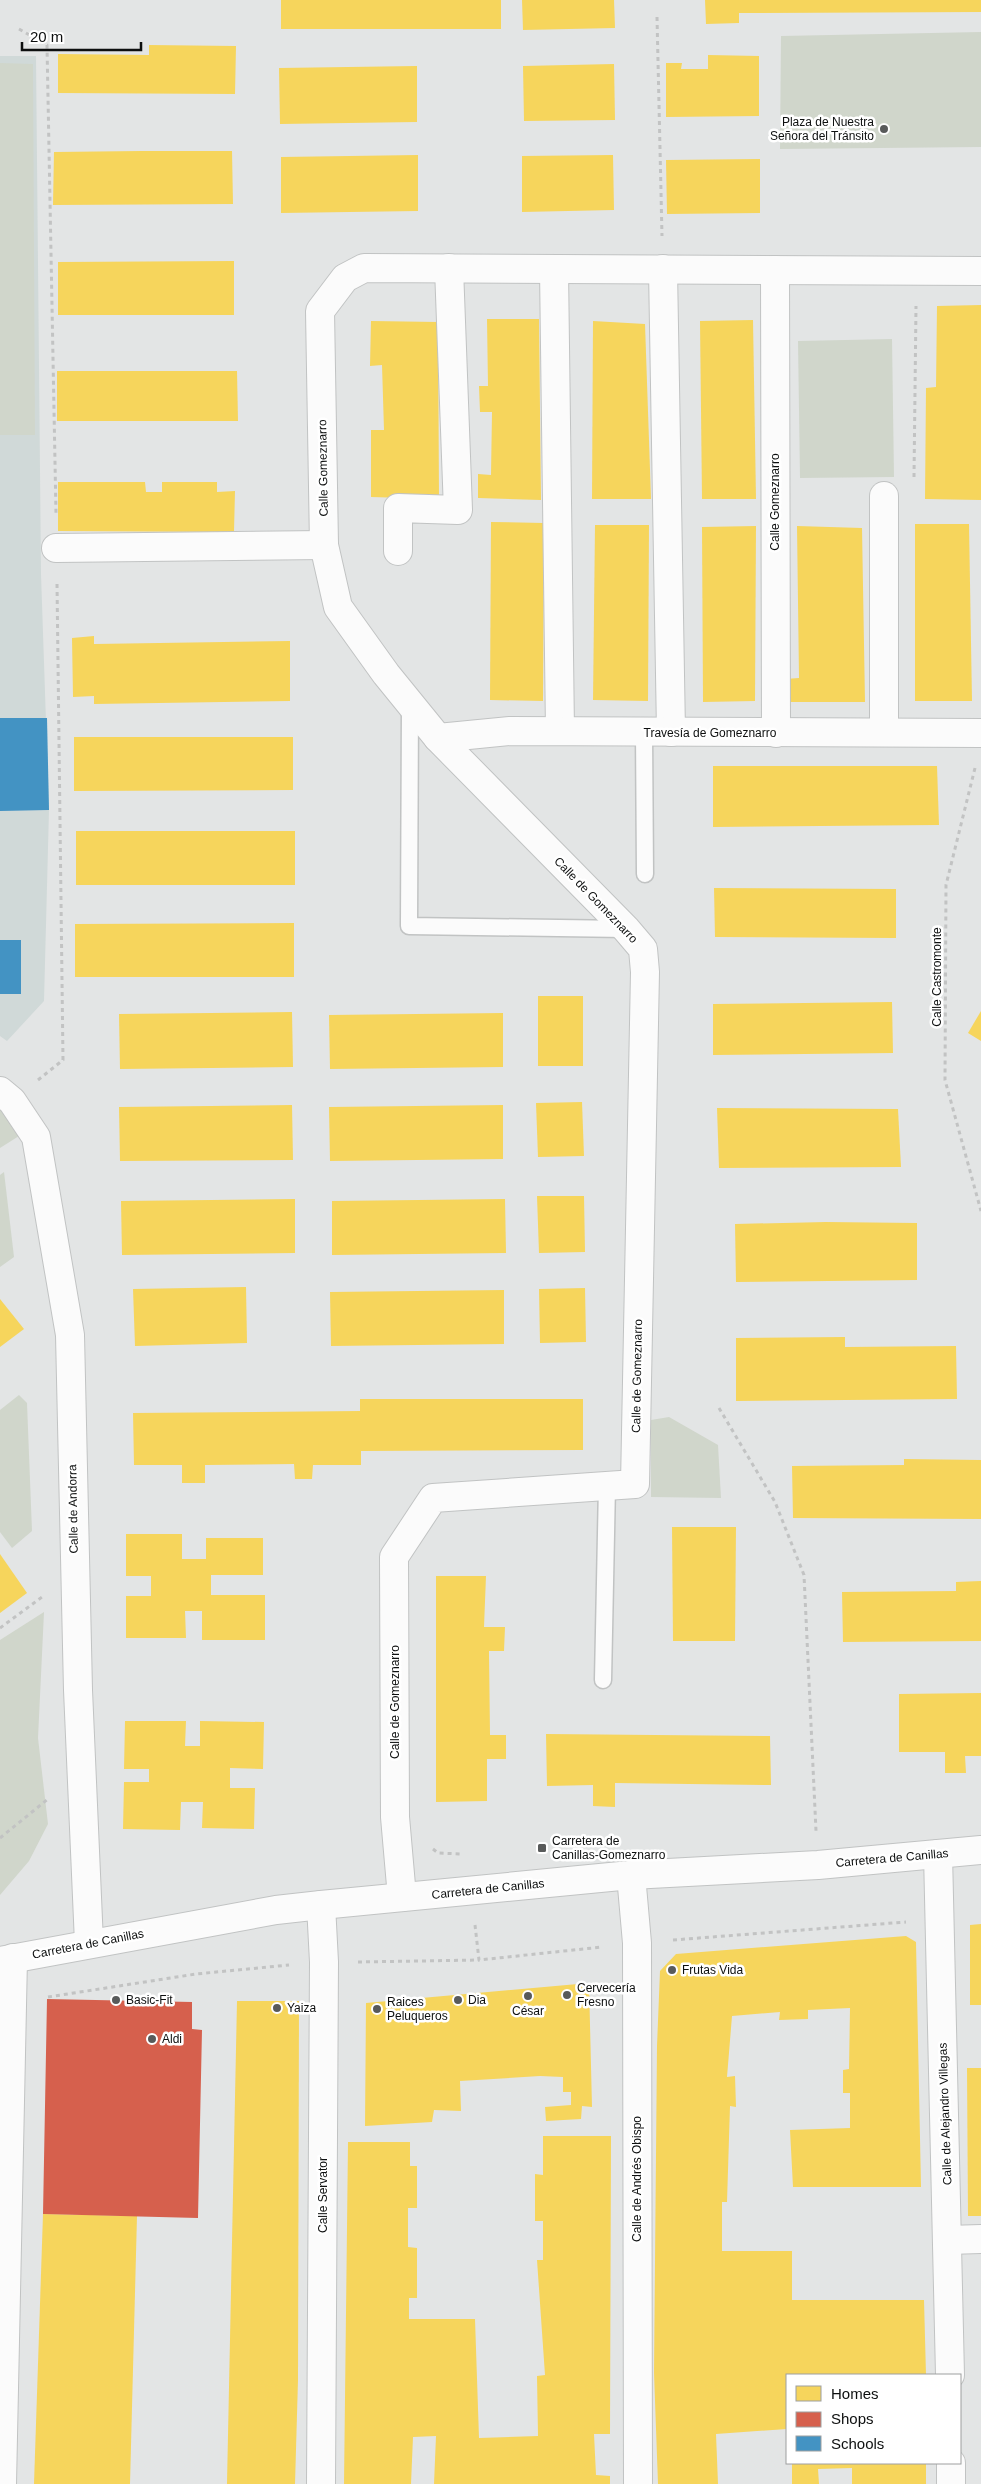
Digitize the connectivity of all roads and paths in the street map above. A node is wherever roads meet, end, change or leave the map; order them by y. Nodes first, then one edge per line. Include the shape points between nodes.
1 (657, 17) dead end
2 (449, 268) junction
3 (554, 269) junction
4 (663, 269) junction
5 (775, 270) junction
6 (981, 270) edge
7 (916, 271) junction
8 (884, 496) joint
9 (324, 545) junction
10 (56, 548) dead end
11 (398, 551) dead end
12 (410, 704) junction
13 (560, 731) junction
14 (884, 731) junction
15 (671, 732) junction
16 (644, 733) junction
17 (776, 733) junction
18 (981, 734) edge
19 (438, 738) junction
20 (976, 764) dead end
21 (646, 874) dead end
22 (626, 929) junction
23 (0, 1091) edge
24 (981, 1211) edge
25 (719, 1408) dead end
26 (606, 1486) junction
27 (75, 1573) junction
28 (0, 1628) edge
29 (604, 1680) dead end
30 (38, 1807) dead end
31 (0, 1837) edge
32 (981, 1850) edge
33 (938, 1854) junction
34 (818, 1865) junction
35 (632, 1875) junction
36 (402, 1897) junction
37 (321, 1905) junction
38 (89, 1943) junction
39 (6, 1960) edge
40 (479, 1960) dead end
41 (324, 1962) junction
42 (11, 2024) junction
43 (981, 2239) edge
44 (948, 2240) junction
45 (950, 2374) edge
46 (951, 2464) edge
47 (2, 2484) edge
48 (321, 2484) edge
49 (638, 2484) edge
50 (952, 2484) edge

1 - 4 path
2 - 3 street, Calle Gomeznarro
2 - 9 street, Calle Gomeznarro via 364,268 344,278 320,310
2 - 11 street via 458,510 398,508
3 - 4 street, Calle Gomeznarro
3 - 13 street
4 - 5 street, Calle Gomeznarro
4 - 15 street
5 - 7 street, Calle Gomeznarro
5 - 17 street, Calle Gomeznarro
6 - 7 street, Calle Gomeznarro
7 - 8 path via 914,496
8 - 14 street
9 - 10 street
9 - 12 street, Calle Gomeznarro via 338,607
12 - 19 street, Calle Gomeznarro
12 - 22 lane via 409,926
13 - 16 street, Travesía de Gomeznarro
13 - 19 street, Travesía de Gomeznarro via 510,731
14 - 17 street, Travesía de Gomeznarro
14 - 18 street, Travesía de Gomeznarro
15 - 16 street, Travesía de Gomeznarro
15 - 17 street, Travesía de Gomeznarro
16 - 21 lane
19 - 22 street, Calle de Gomeznarro
20 - 24 path, Calle Castromonte via 946,885 945,1080
22 - 26 street, Calle de Gomeznarro via 643,949 645,972 635,1484
23 - 27 street, Calle de Andorra via 12,1101 36,1137 70,1335
25 - 34 path via 775,1502 804,1575
26 - 29 lane
26 - 36 street, Calle de Gomeznarro via 433,1498 394,1556 395,1817
27 - 28 path
27 - 38 street, Calle de Andorra
30 - 31 path
32 - 33 street, Carretera de Canillas
33 - 34 street, Carretera de Canillas
33 - 44 street, Calle de Alejandro Villegas
34 - 35 street, Carretera de Canillas
35 - 36 street, Carretera de Canillas
35 - 49 street, Calle de Andrés Obispo via 637,1953
36 - 37 street, Carretera de Canillas
37 - 38 street, Carretera de Canillas
37 - 41 street, Calle Servator
38 - 39 street, Carretera de Canillas
39 - 42 street
40 - 41 path
41 - 42 path via 196,1974 46,1997 32,2008 28,2020
41 - 48 street, Calle Servator
42 - 47 street
43 - 44 street
44 - 45 street, Calle de Alejandro Villegas
46 - 50 street

